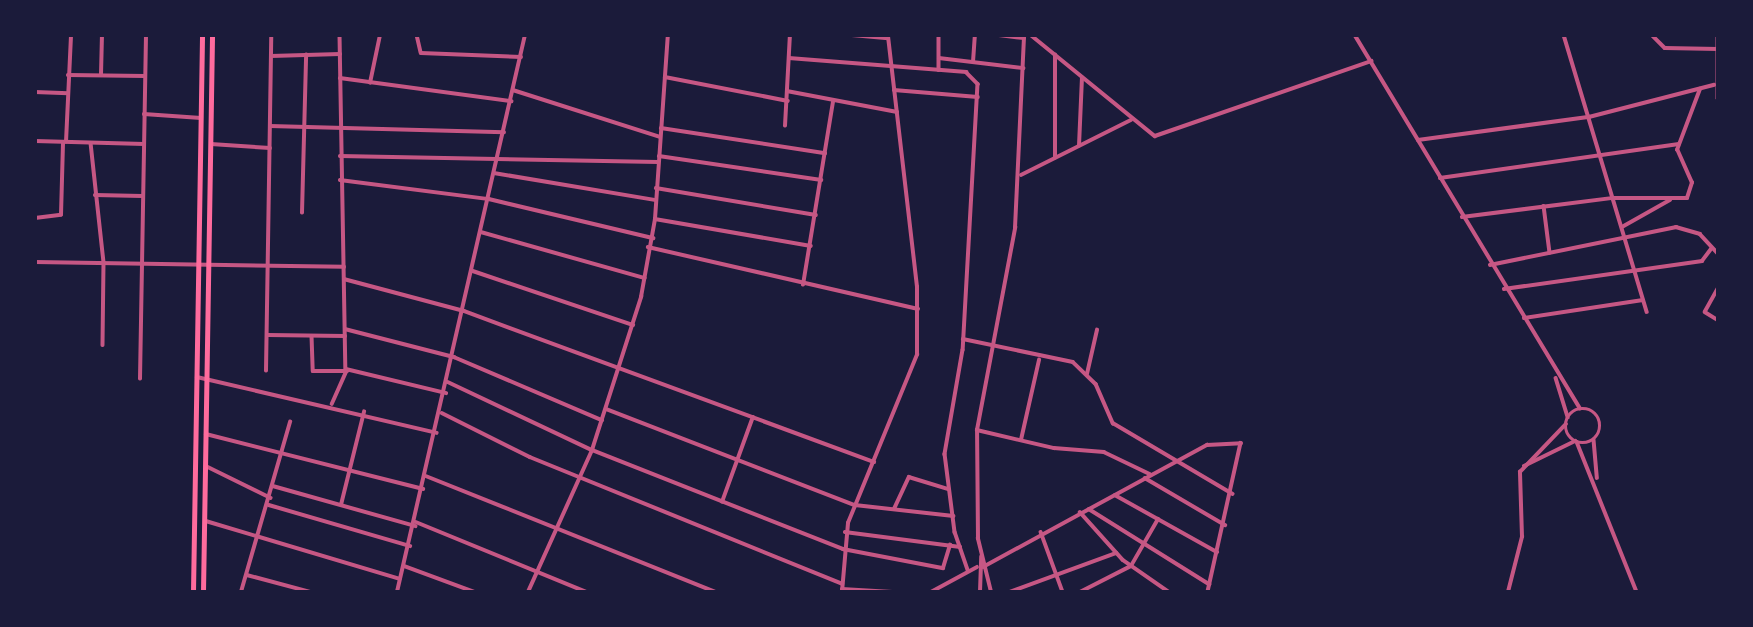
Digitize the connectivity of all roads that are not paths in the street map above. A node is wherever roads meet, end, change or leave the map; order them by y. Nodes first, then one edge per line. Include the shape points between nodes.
1 (71, 35) edge
2 (102, 35) edge
3 (146, 35) edge
4 (202, 35) edge
5 (212, 35) edge
6 (271, 35) edge
7 (340, 35) edge
8 (380, 35) edge
9 (417, 35) edge
10 (525, 35) edge
11 (668, 35) edge
12 (790, 35) edge
13 (852, 35) edge
14 (939, 35) edge
15 (975, 35) edge
16 (999, 35) edge
17 (1031, 35) edge
18 (1354, 35) edge
19 (1564, 35) edge
20 (1652, 35) edge
21 (1718, 35) edge
22 (888, 36) edge
23 (1024, 36) edge
24 (1717, 49) edge
25 (340, 54) junction
26 (306, 55) junction
27 (1055, 55) junction
28 (271, 56) junction
29 (521, 57) junction
30 (789, 58) junction
31 (939, 58) junction
32 (1372, 61) junction
33 (973, 62) junction
34 (891, 66) junction
35 (1023, 68) junction
36 (939, 70) junction
37 (68, 75) junction
38 (100, 76) junction
39 (145, 76) junction
40 (665, 77) junction
41 (1082, 78) junction
42 (340, 79) junction
43 (370, 83) junction
44 (1714, 86) junction
45 (1700, 89) junction
46 (513, 90) junction
47 (894, 90) junction
48 (787, 91) junction
49 (35, 92) edge
50 (68, 93) junction
51 (978, 97) junction
52 (1716, 97) edge
53 (511, 101) junction
54 (788, 101) junction
55 (833, 101) junction
56 (897, 112) junction
57 (144, 114) junction
58 (1589, 117) junction
59 (201, 118) junction
60 (1131, 120) junction
61 (270, 126) junction
62 (785, 126) dead end
63 (305, 127) junction
64 (340, 128) junction
65 (661, 128) junction
66 (504, 131) junction
67 (660, 137) junction
68 (1418, 140) junction
69 (35, 141) edge
70 (65, 142) junction
71 (91, 143) junction
72 (211, 144) junction
73 (1679, 144) junction
74 (144, 145) junction
75 (1079, 146) junction
76 (270, 148) junction
77 (825, 153) junction
78 (499, 155) junction
79 (1600, 155) junction
80 (340, 156) junction
81 (659, 156) junction
82 (1055, 158) junction
83 (658, 162) junction
84 (494, 173) junction
85 (1021, 176) junction
86 (1440, 178) junction
87 (340, 180) junction
88 (821, 180) junction
89 (656, 187) junction
90 (95, 195) junction
91 (143, 196) junction
92 (1613, 198) junction
93 (489, 199) junction
94 (1671, 199) junction
95 (656, 200) junction
96 (1544, 206) junction
97 (302, 213) dead end
98 (816, 215) junction
99 (1462, 217) junction
100 (35, 218) edge
101 (655, 219) junction
102 (1621, 227) junction
103 (481, 232) junction
104 (653, 238) junction
105 (1625, 238) junction
106 (811, 246) junction
107 (648, 247) junction
108 (1711, 249) junction
109 (1550, 253) junction
110 (1718, 253) edge
111 (35, 262) edge
112 (104, 263) junction
113 (143, 264) junction
114 (199, 264) junction
115 (209, 265) junction
116 (268, 265) junction
117 (1490, 265) junction
118 (344, 267) junction
119 (1633, 267) junction
120 (473, 271) junction
121 (645, 278) junction
122 (344, 279) junction
123 (803, 285) junction
124 (1504, 289) junction
125 (1717, 292) edge
126 (1643, 300) junction
127 (918, 309) junction
128 (464, 311) junction
129 (1647, 312) dead end
130 (1524, 318) junction
131 (1718, 320) edge
132 (634, 325) junction
133 (345, 329) junction
134 (1097, 330) dead end
135 (268, 335) junction
136 (312, 336) junction
137 (345, 336) junction
138 (963, 339) junction
139 (103, 345) dead end
140 (997, 346) junction
141 (454, 357) junction
142 (1039, 359) junction
143 (621, 366) junction
144 (266, 371) dead end
145 (347, 372) junction
146 (1087, 374) junction
147 (1556, 376) junction
148 (197, 377) junction
149 (207, 377) junction
150 (140, 379) dead end
151 (448, 382) junction
152 (446, 393) junction
153 (332, 404) junction
154 (1580, 408) junction
155 (606, 409) junction
156 (364, 412) junction
157 (442, 413) junction
158 (753, 417) junction
159 (1568, 417) junction
160 (602, 421) junction
161 (290, 422) dead end
162 (1566, 424) junction
163 (977, 430) junction
164 (437, 433) junction
165 (206, 434) junction
166 (1594, 439) junction
167 (1021, 440) junction
168 (1576, 442) junction
169 (284, 449) junction
170 (592, 450) junction
171 (735, 458) junction
172 (875, 462) junction
173 (1175, 463) junction
174 (206, 466) junction
175 (1522, 467) junction
176 (351, 468) junction
177 (1151, 475) junction
178 (426, 476) junction
179 (580, 477) junction
180 (1144, 478) junction
181 (1597, 480) junction
182 (274, 486) junction
183 (424, 489) junction
184 (949, 489) junction
185 (1233, 494) junction
186 (1115, 495) junction
187 (271, 498) junction
188 (722, 502) junction
189 (269, 505) junction
190 (341, 505) junction
191 (855, 505) junction
192 (894, 509) junction
193 (1089, 509) junction
194 (1080, 512) junction
195 (953, 516) junction
196 (1157, 519) junction
197 (206, 522) junction
198 (415, 524) junction
199 (1224, 525) junction
200 (557, 530) junction
201 (845, 532) junction
202 (1041, 532) junction
203 (260, 538) junction
204 (1144, 544) junction
205 (950, 545) junction
206 (410, 546) junction
207 (960, 547) junction
208 (843, 549) junction
209 (1217, 552) junction
210 (1116, 553) junction
211 (404, 566) junction
212 (1131, 566) junction
213 (980, 567) junction
214 (943, 568) junction
215 (968, 570) junction
216 (537, 572) junction
217 (1055, 573) junction
218 (247, 575) junction
219 (400, 579) junction
220 (947, 580) junction
221 (1210, 585) junction
222 (842, 589) edge
223 (1164, 590) junction
224 (848, 591) edge
225 (193, 592) edge
226 (203, 592) edge
227 (242, 592) edge
228 (311, 592) edge
229 (397, 592) edge
230 (475, 592) edge
231 (528, 592) edge
232 (587, 592) edge
233 (716, 592) edge
234 (892, 592) edge
235 (931, 592) edge
236 (980, 592) edge
237 (991, 592) edge
238 (1010, 592) edge
239 (1063, 592) edge
240 (1080, 592) edge
241 (1158, 592) edge
242 (1169, 592) edge
243 (1208, 592) edge
244 (1507, 592) edge
245 (1637, 592) edge

1 - 37 street
2 - 38 street
3 - 39 street
4 - 59 main road
5 - 72 main road
6 - 28 street
7 - 25 street
8 - 43 street
9 - 29 street via 421,53
10 - 29 street
11 - 40 street
12 - 30 street
13 - 22 street
14 - 31 street
15 - 33 street
16 - 23 street
17 - 27 street
18 - 32 street
19 - 58 street
20 - 24 street via 1665,48
21 - 24 street
22 - 34 street
23 - 35 street
24 - 44 street
25 - 26 street
25 - 42 street
26 - 28 street
26 - 63 street
27 - 41 street
27 - 82 street
28 - 61 street
29 - 46 street
30 - 34 street
30 - 48 street
31 - 33 street
31 - 36 street
32 - 60 street via 1155,136
32 - 68 street
33 - 35 street
34 - 36 street
34 - 47 street
35 - 85 street
36 - 51 street via 972,74
37 - 38 street
37 - 50 street
38 - 39 street
39 - 57 street
40 - 54 street
40 - 65 street
41 - 60 street
41 - 75 street
42 - 43 street
42 - 64 street
43 - 53 street
44 - 45 street
44 - 52 street
45 - 58 street
45 - 73 street
46 - 53 street
46 - 67 street
47 - 51 street
47 - 56 street
48 - 54 street
48 - 55 street
49 - 50 street
50 - 70 street
51 - 138 street
53 - 66 street
54 - 62 street
55 - 56 street
55 - 77 street
56 - 127 street
57 - 59 street
57 - 74 street
58 - 68 street
58 - 79 street
59 - 114 main road
60 - 75 street
61 - 63 street
61 - 76 street
63 - 64 street
63 - 97 street
64 - 66 street
64 - 80 street
65 - 67 street
65 - 77 street
66 - 78 street
67 - 81 street
68 - 86 street
69 - 70 street
70 - 71 street
70 - 100 street via 61,215
71 - 74 street
71 - 90 street
72 - 76 street
72 - 115 main road
73 - 79 street
73 - 94 street via 1678,161 1693,189 1687,198
74 - 91 street
75 - 82 street
76 - 116 street
77 - 88 street
78 - 80 street
78 - 83 street
78 - 84 street
79 - 86 street
79 - 92 street
80 - 87 street
81 - 83 street
81 - 88 street
82 - 85 street
83 - 89 street
84 - 93 street
84 - 95 street
85 - 140 street
86 - 99 street
87 - 93 street
87 - 118 street
88 - 98 street
89 - 95 street
89 - 98 street
90 - 91 street
90 - 112 street
91 - 113 street
92 - 94 street
92 - 96 street
92 - 102 street
93 - 103 street
93 - 104 street
94 - 102 street
95 - 101 street
96 - 99 street
96 - 109 street
98 - 106 street
99 - 117 street
101 - 104 street
101 - 106 street
102 - 105 street
103 - 120 street
103 - 121 street
104 - 107 street
105 - 108 street via 1682,227 1700,234
105 - 109 street
105 - 119 street
106 - 123 street
107 - 121 street
107 - 123 street
108 - 110 street
108 - 119 street via 1702,261
109 - 117 street
111 - 112 street
112 - 113 street
112 - 139 street
113 - 114 street
113 - 150 street
114 - 115 street
114 - 148 main road
115 - 116 street
115 - 149 main road
116 - 118 street
116 - 135 street
117 - 124 street
118 - 122 street
119 - 124 street
119 - 126 street
120 - 128 street
120 - 132 street
121 - 132 street
122 - 128 street
122 - 133 street
123 - 127 street
124 - 130 street
125 - 131 street via 1705,312
126 - 129 street
126 - 130 street
127 - 172 street via 914,372
128 - 141 street
128 - 143 street
130 - 147 street
132 - 143 street
133 - 137 street
133 - 141 street
134 - 146 street
135 - 136 street
135 - 144 street
136 - 137 street
136 - 145 street via 313,371
137 - 145 street
138 - 140 street
138 - 184 street via 948,418
140 - 142 street
140 - 163 street
141 - 151 street
141 - 160 street
142 - 146 street via 1065,358
142 - 167 street
143 - 155 street
143 - 158 street
145 - 152 street
145 - 153 street
146 - 173 street via 1113,423
147 - 154 street
147 - 159 street
148 - 149 street
148 - 225 main road
149 - 153 street
149 - 165 main road
151 - 152 street
151 - 170 street
152 - 157 street
153 - 156 street
154 - 159 street
154 - 166 street via 1599,419
155 - 160 street
155 - 171 street
156 - 164 street
156 - 176 street
157 - 164 street
157 - 179 street
158 - 171 street
158 - 172 street
159 - 162 street
160 - 170 street
161 - 169 street
162 - 168 street
162 - 175 street
163 - 167 street
163 - 213 street
164 - 178 street
165 - 169 street
165 - 174 main road
166 - 168 street
166 - 181 street
167 - 177 street via 1104,452
168 - 175 street
168 - 181 street
169 - 176 street
169 - 182 street
170 - 179 street
170 - 188 street
171 - 188 street
171 - 191 street
172 - 191 street
173 - 177 street
173 - 185 street
173 - 185 street via 1207,445 1241,443
174 - 187 street
174 - 197 main road
175 - 244 street via 1522,537
176 - 183 street
176 - 190 street
177 - 180 street
178 - 183 street
178 - 200 street
179 - 200 street
179 - 222 street
180 - 186 street
180 - 199 street
181 - 245 street
182 - 187 street
182 - 190 street
183 - 198 street
184 - 192 street via 909,477
184 - 195 street
185 - 199 street
186 - 193 street
186 - 196 street
187 - 189 street
188 - 208 street
189 - 203 street
189 - 206 street
190 - 198 street
191 - 192 street
191 - 201 street
192 - 195 street
193 - 194 street
193 - 204 street
194 - 202 street
194 - 210 street
195 - 207 street
196 - 204 street
196 - 209 street
197 - 203 street
197 - 226 main road
198 - 206 street
198 - 216 street
199 - 209 street
200 - 216 street
200 - 233 street
201 - 205 street
201 - 208 street
202 - 213 street
202 - 217 street
203 - 218 street
203 - 219 street
204 - 212 street
204 - 221 street
205 - 207 street
205 - 214 street
206 - 211 street
207 - 215 street
208 - 214 street
208 - 222 street
209 - 221 street
210 - 212 street
210 - 217 street
211 - 219 street
211 - 230 street
212 - 223 street
212 - 240 street
213 - 215 street
213 - 236 street
213 - 237 street
214 - 220 street
215 - 220 street
216 - 231 street
216 - 232 street
217 - 238 street
217 - 239 street
218 - 227 street
218 - 228 street
219 - 229 street
220 - 235 street
221 - 243 street
222 - 224 street
223 - 241 street
223 - 242 street
224 - 234 street

